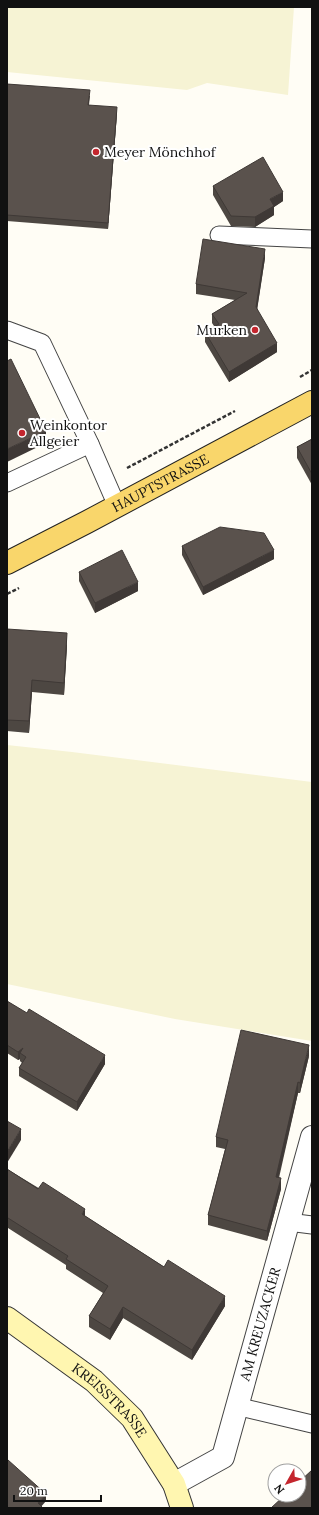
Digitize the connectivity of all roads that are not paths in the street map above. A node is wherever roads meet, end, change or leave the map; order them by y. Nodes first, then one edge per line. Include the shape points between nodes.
1 (219, 235) dead end
2 (312, 239) edge
3 (7, 330) edge
4 (312, 402) edge
5 (90, 444) junction
6 (7, 483) edge
7 (117, 506) junction
8 (7, 563) edge
9 (312, 1137) edge
10 (288, 1222) junction
11 (312, 1225) edge
12 (7, 1318) edge
13 (236, 1406) junction
14 (312, 1424) edge
15 (174, 1484) junction
16 (182, 1508) edge

1 - 2 lane
3 - 5 lane via 42,343
4 - 7 main road, HAUPTSTRASSE
5 - 6 lane
5 - 7 lane
7 - 8 main road, HAUPTSTRASSE
9 - 10 street, AM KREUZACKER
10 - 11 lane
10 - 13 street, AM KREUZACKER
12 - 15 street, KREISSTRASSE via 94,1381 132,1418
13 - 14 lane
13 - 15 street, AM KREUZACKER via 223,1457
15 - 16 street, KREISSTRASSE

